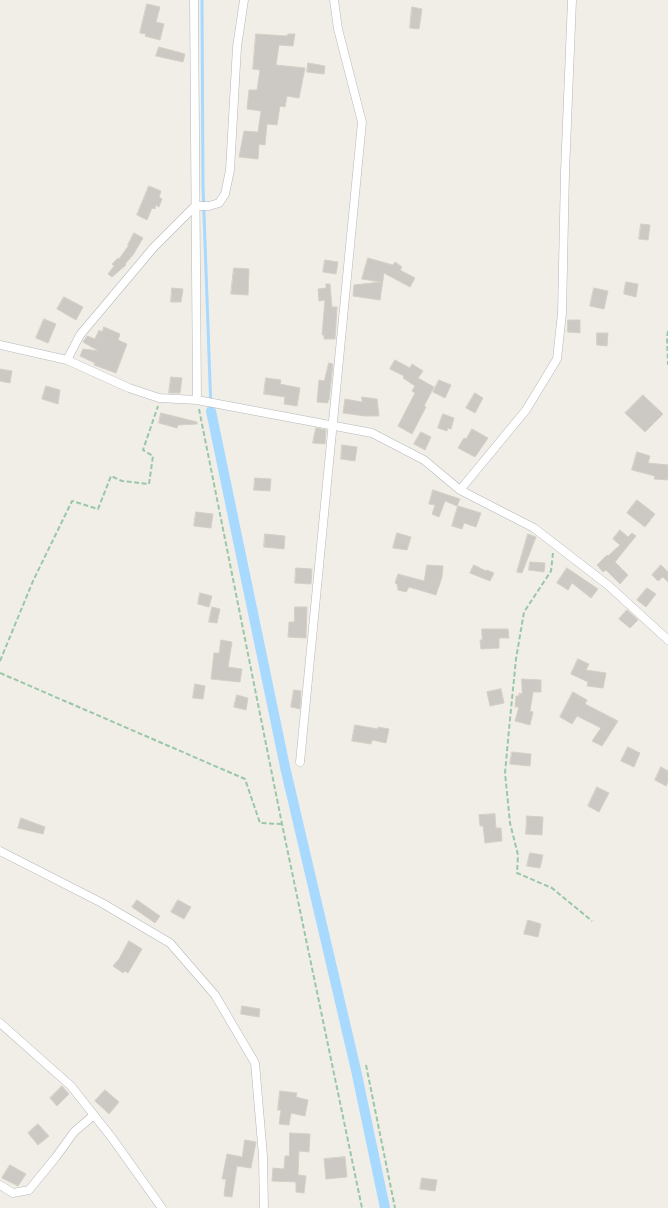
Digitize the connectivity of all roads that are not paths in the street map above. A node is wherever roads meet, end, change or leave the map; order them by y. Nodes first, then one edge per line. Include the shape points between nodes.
1 (194, 0) edge
2 (244, 0) edge
3 (334, 0) edge
4 (572, 0) edge
5 (201, 206) junction
6 (0, 345) edge
7 (67, 360) junction
8 (197, 400) junction
9 (333, 425) junction
10 (460, 490) junction
11 (668, 640) edge
12 (300, 762) dead end
13 (0, 851) edge
14 (0, 1023) edge
15 (94, 1115) junction
16 (0, 1185) edge
17 (162, 1208) edge
18 (264, 1208) edge

1 - 5 street
2 - 5 street via 237,47 230,170 225,194 220,203
3 - 9 street via 338,29 362,122
4 - 10 street via 562,313 557,359 526,410
5 - 7 street via 154,247 80,335
5 - 8 street
6 - 7 street
7 - 8 street via 159,398
8 - 9 street
9 - 10 street via 372,433 415,455
9 - 12 street
10 - 11 street via 534,528 609,586
13 - 18 street via 102,903 170,943 215,994 255,1063
14 - 15 street via 71,1086
15 - 16 street via 74,1132 29,1190 13,1192
15 - 17 street

